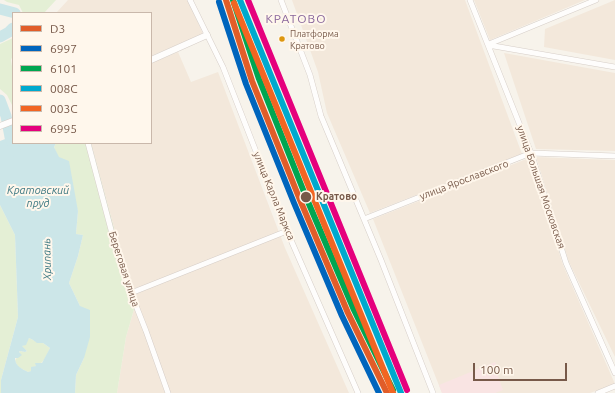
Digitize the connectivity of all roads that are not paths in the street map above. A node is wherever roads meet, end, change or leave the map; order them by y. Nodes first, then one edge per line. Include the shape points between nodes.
1 (190, 0) edge
2 (281, 0) edge
3 (470, 0) edge
4 (596, 0) edge
5 (207, 35) junction
6 (488, 45) junction
7 (152, 60) edge
8 (615, 68) edge
9 (12, 121) edge
10 (0, 126) edge
11 (88, 144) edge
12 (531, 154) junction
13 (615, 156) edge
14 (364, 219) junction
15 (287, 231) junction
16 (131, 293) junction
17 (615, 373) edge
18 (615, 386) edge
19 (168, 393) edge
20 (358, 393) edge
21 (433, 393) edge
22 (598, 393) edge

1 - 5 street, улица Карла Маркса
2 - 14 street via 310,75 321,116
3 - 6 street, улица Большая Московская
4 - 6 street
5 - 7 street
5 - 15 street, улица Карла Маркса via 223,67
6 - 8 street
6 - 12 street, улица Большая Московская
9 - 10 street
11 - 16 street, Береговая улица via 114,241
12 - 13 street, улица Ярославского
12 - 14 street, улица Ярославского
12 - 17 street, улица Большая Московская via 566,263
14 - 21 street
15 - 16 street
15 - 20 street, улица Карла Маркса
16 - 19 street, Береговая улица
18 - 22 street

